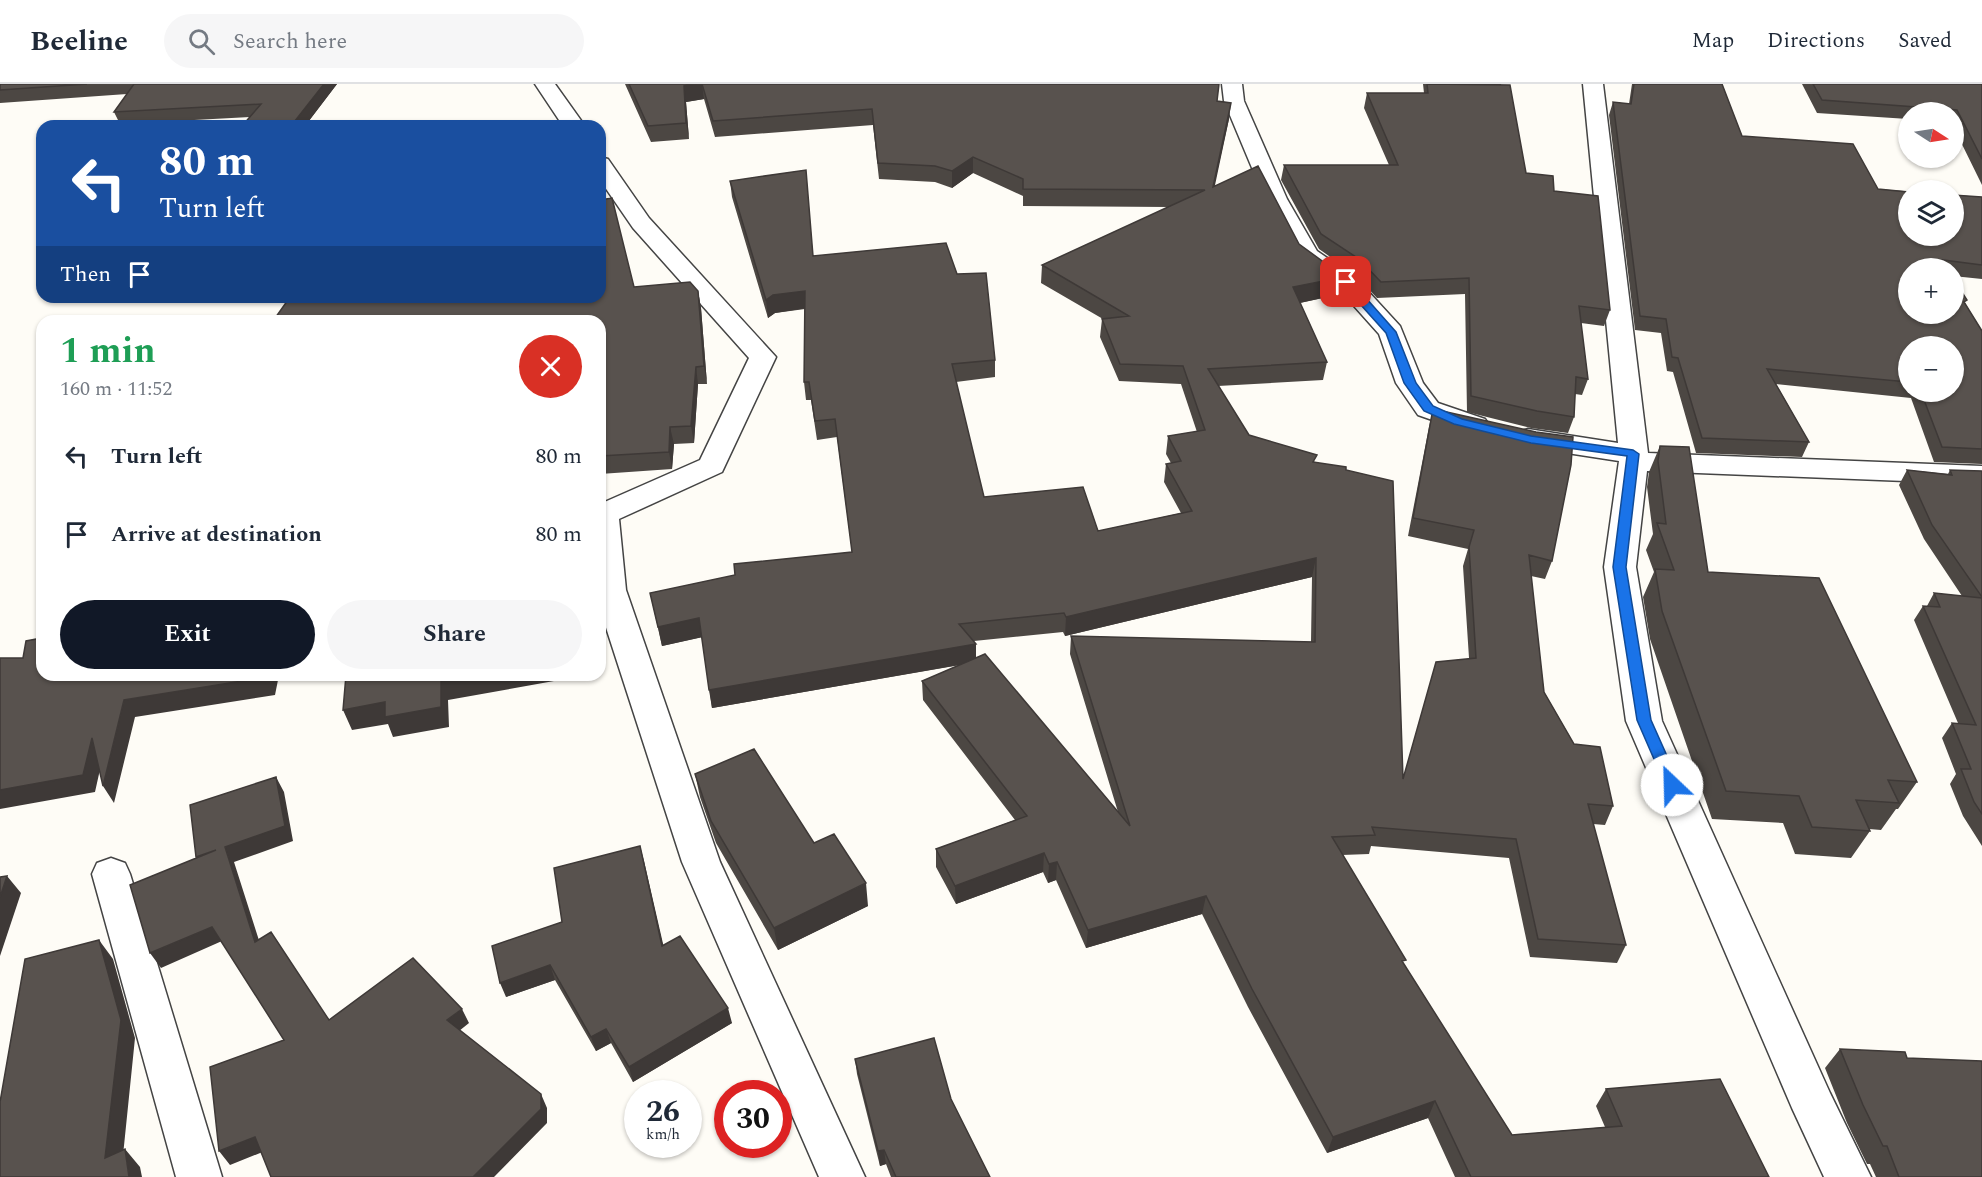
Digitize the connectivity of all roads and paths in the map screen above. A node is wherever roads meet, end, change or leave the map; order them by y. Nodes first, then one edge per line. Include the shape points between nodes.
1 (545, 84) edge
2 (1232, 84) edge
3 (1593, 84) edge
4 (570, 120) edge
5 (606, 173) edge
6 (1633, 458) junction
7 (1982, 475) edge
8 (606, 513) edge
9 (606, 547) edge
10 (111, 874) dead end
11 (199, 1177) edge
12 (842, 1177) edge
13 (1848, 1177) edge

1 - 4 street
2 - 6 street via 1234,101 1276,199 1307,255 1346,282 1391,332 1410,383 1428,409 1505,433
3 - 6 street
5 - 8 street via 641,223 763,357 712,466
6 - 7 street
6 - 13 street via 1620,567 1644,720
9 - 12 street via 610,590 701,862
10 - 11 street

